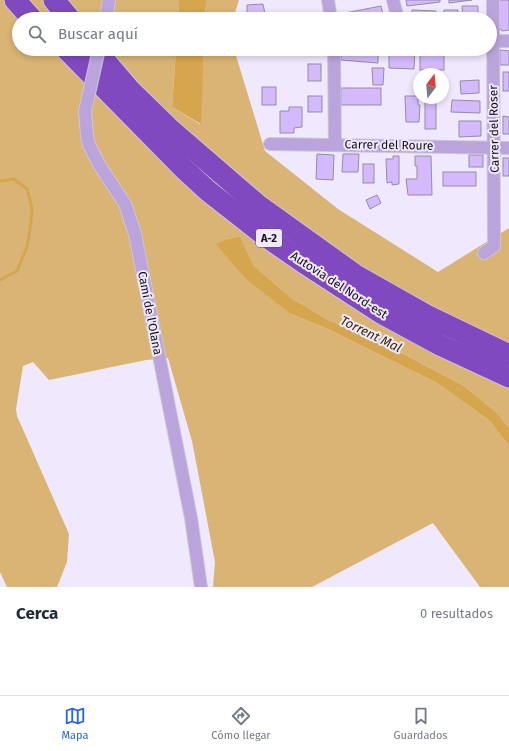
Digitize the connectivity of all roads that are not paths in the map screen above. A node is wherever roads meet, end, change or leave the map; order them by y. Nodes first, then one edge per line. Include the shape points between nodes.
1 (15, 0) edge
2 (28, 0) edge
3 (109, 0) edge
4 (328, 0) edge
5 (393, 0) edge
6 (493, 0) edge
7 (55, 1) edge
8 (26, 12) edge
9 (37, 12) edge
10 (64, 12) edge
11 (107, 12) edge
12 (330, 12) edge
13 (396, 12) edge
14 (492, 12) edge
15 (497, 41) edge
16 (509, 41) edge
17 (72, 56) edge
18 (97, 56) edge
19 (101, 56) edge
20 (334, 56) edge
21 (491, 56) edge
22 (270, 144) dead end
23 (335, 145) junction
24 (494, 147) junction
25 (509, 148) edge
26 (484, 253) dead end
27 (509, 355) edge
28 (509, 377) edge
29 (201, 587) edge

1 - 8 highway
2 - 9 highway
3 - 11 street
4 - 12 street
5 - 13 street
6 - 14 street, Carrer del Roser
7 - 10 highway
15 - 16 street
17 - 28 highway, Autovia del Nord-est / A-2 via 183,168 268,238 381,313 440,345
18 - 29 street, Camí de l'Olana, bridge via 85,111 87,136 100,166 125,204 135,234 191,518
19 - 27 highway, Autovia del Nord-est / A-2 via 130,90 171,130 258,205 357,276 426,316
20 - 23 street
21 - 24 street, Carrer del Roser
22 - 23 street, Carrer del Roure
23 - 24 street, Carrer del Roure
24 - 25 street, Carrer del Roure
24 - 26 street, Carrer del Roser via 494,246

